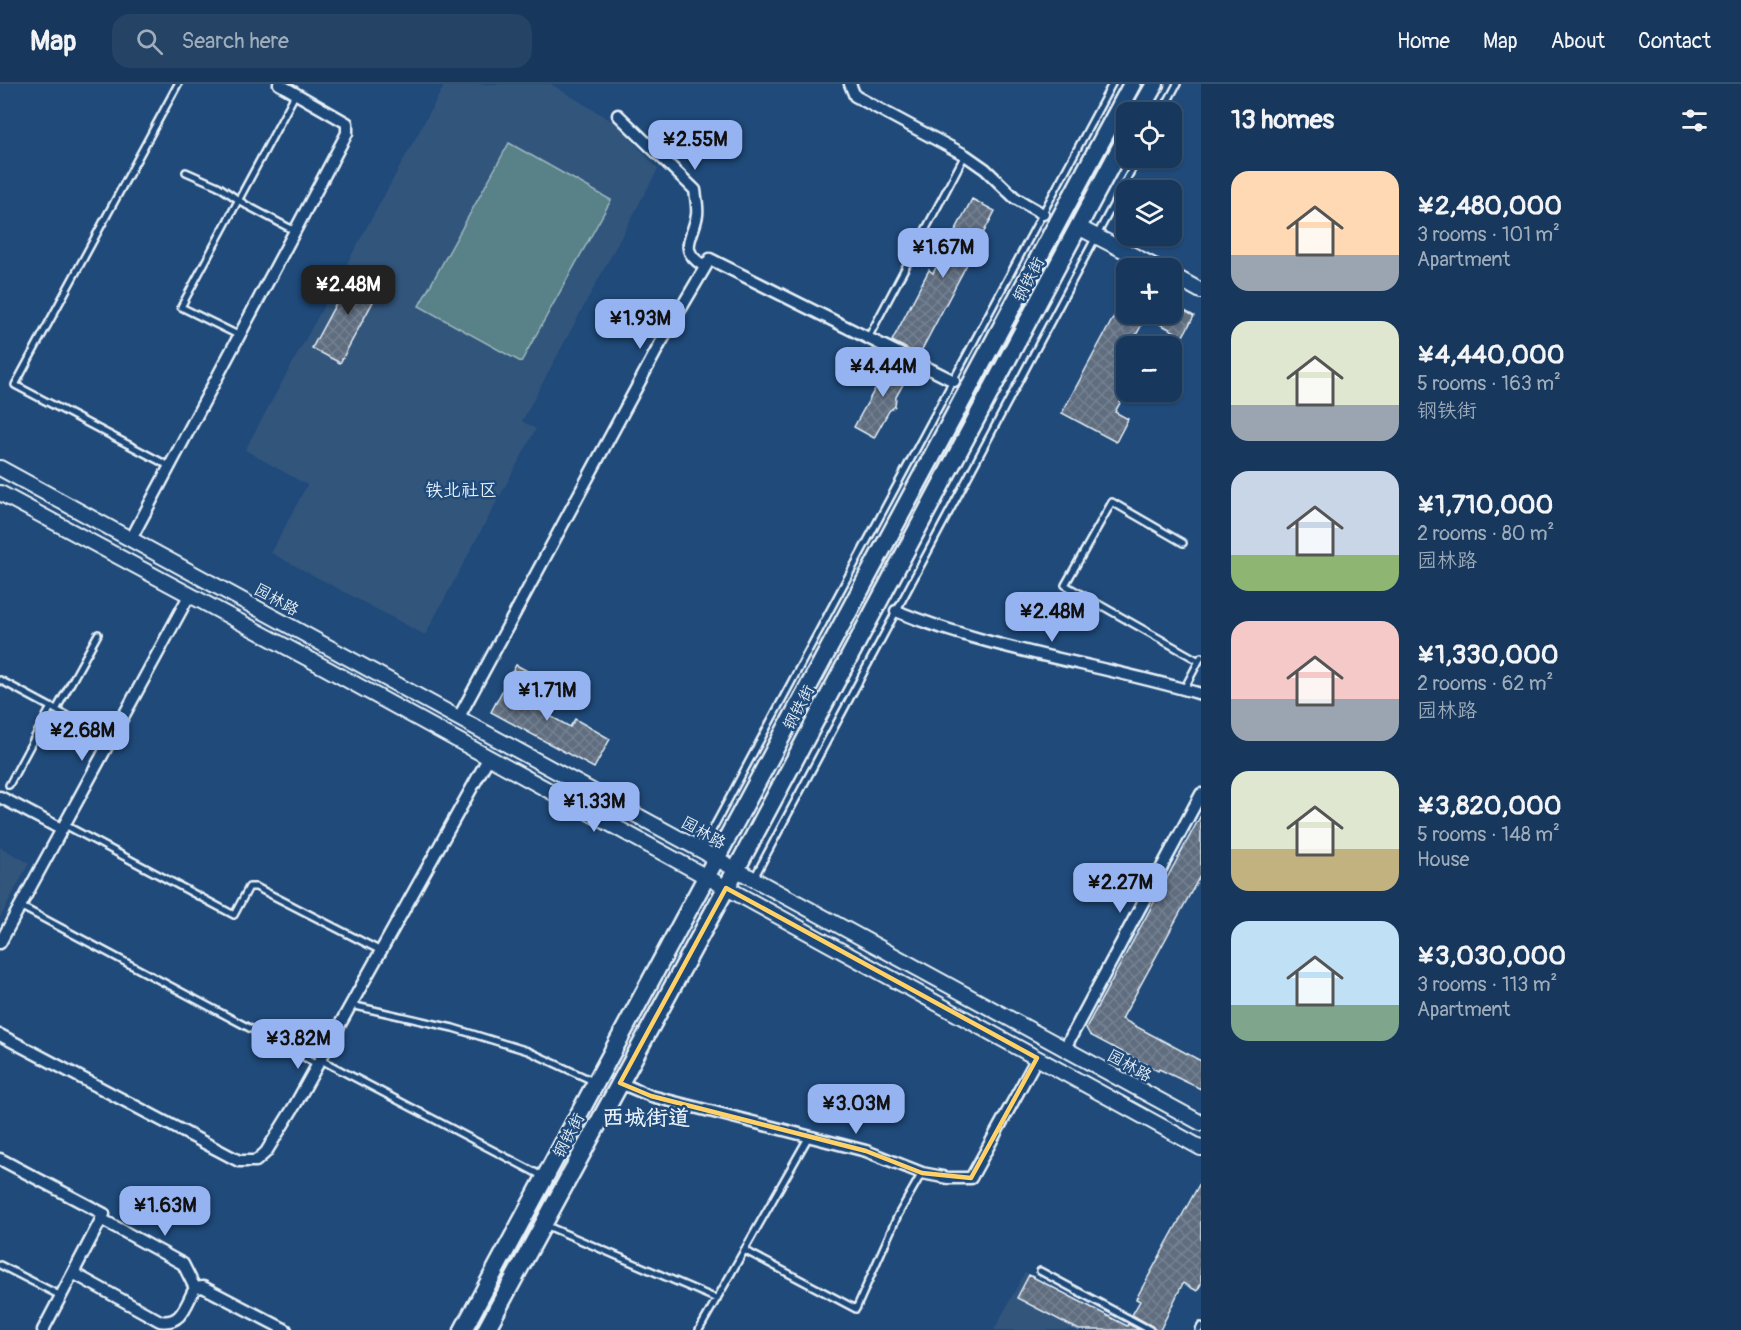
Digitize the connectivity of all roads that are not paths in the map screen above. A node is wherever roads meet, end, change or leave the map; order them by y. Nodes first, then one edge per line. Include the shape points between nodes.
1 (178, 84) edge
2 (279, 84) edge
3 (850, 84) edge
4 (1112, 84) edge
5 (1132, 84) edge
6 (1155, 84) edge
7 (1177, 84) edge
8 (296, 93) junction
9 (1145, 102) edge
10 (1167, 102) edge
11 (618, 115) dead end
12 (965, 155) junction
13 (1116, 156) edge
14 (1133, 168) edge
15 (186, 172) dead end
16 (238, 200) junction
17 (1043, 214) junction
18 (1078, 227) junction
19 (295, 231) junction
20 (1096, 236) junction
21 (1139, 258) edge
22 (704, 266) junction
23 (1182, 281) edge
24 (1201, 291) edge
25 (239, 336) junction
26 (868, 338) junction
27 (954, 381) junction
28 (169, 466) junction
29 (0, 468) edge
30 (0, 493) edge
31 (131, 539) junction
32 (1184, 543) dead end
33 (190, 594) junction
34 (896, 611) junction
35 (98, 634) dead end
36 (1200, 659) edge
37 (0, 680) edge
38 (1184, 689) junction
39 (1201, 694) edge
40 (54, 709) junction
41 (459, 717) junction
42 (110, 740) junction
43 (489, 757) junction
44 (9, 785) dead end
45 (1201, 794) edge
46 (0, 797) edge
47 (63, 827) junction
48 (702, 849) junction
49 (717, 858) junction
50 (737, 868) junction
51 (707, 877) junction
52 (754, 878) junction
53 (726, 888) junction
54 (20, 906) junction
55 (0, 943) edge
56 (381, 951) junction
57 (351, 1005) junction
58 (0, 1035) edge
59 (1065, 1048) junction
60 (1036, 1058) junction
61 (319, 1062) junction
62 (597, 1082) junction
63 (620, 1083) junction
64 (1201, 1123) edge
65 (808, 1138) junction
66 (1201, 1148) edge
67 (0, 1159) edge
68 (922, 1173) junction
69 (545, 1178) junction
70 (101, 1219) junction
71 (543, 1224) junction
72 (744, 1250) junction
73 (0, 1265) edge
74 (1040, 1271) dead end
75 (73, 1273) junction
76 (195, 1288) junction
77 (61, 1296) junction
78 (717, 1299) junction
79 (43, 1330) edge
80 (286, 1330) edge
81 (463, 1330) edge
82 (486, 1330) edge
83 (699, 1330) edge
84 (1150, 1330) edge

1 - 28 lane via 15,385
2 - 8 street
3 - 12 street via 855,96
4 - 17 lane
5 - 49 highway, 钢铁街
6 - 9 highway
7 - 10 lane
8 - 16 lane
8 - 19 street via 348,123 347,133
11 - 22 street via 694,190 697,215 688,248 693,259
12 - 17 street via 1015,198
12 - 26 lane
13 - 18 highway, 钢铁街
14 - 20 lane
15 - 16 lane
16 - 19 lane
16 - 25 lane via 181,307
17 - 27 lane
18 - 20 street
18 - 50 highway, 钢铁街
19 - 25 street
20 - 21 street
20 - 34 lane
22 - 26 street via 711,259
22 - 41 street
23 - 24 street
25 - 28 street
26 - 27 street
27 - 48 lane
28 - 31 street
29 - 31 street, 园林路
30 - 33 street
31 - 41 street, 园林路
32 - 36 lane via 1112,502 1065,585
33 - 42 street
33 - 43 street
34 - 38 street via 989,643
34 - 52 lane
35 - 40 lane
36 - 38 lane
37 - 40 lane
38 - 39 street
40 - 42 lane
40 - 44 lane
41 - 48 street, 园林路
42 - 47 street
43 - 51 street
43 - 56 street
45 - 59 street
46 - 47 street
47 - 54 street
47 - 56 lane via 234,915 249,886 256,887
48 - 49 street, 园林路
49 - 50 street, 园林路
49 - 51 highway, 钢铁街
50 - 52 street, 园林路
50 - 53 highway, 钢铁街
51 - 53 street
51 - 62 highway, 钢铁街
52 - 59 street, 园林路
53 - 60 street
53 - 63 highway, 钢铁街
54 - 55 street
54 - 61 lane
56 - 57 street
57 - 61 street
57 - 62 lane via 453,1028 528,1051
58 - 61 street via 239,1161 256,1161 266,1152
59 - 64 street, 园林路
60 - 66 street
60 - 68 street via 971,1178
61 - 69 lane
62 - 69 highway, 钢铁街
63 - 65 street via 651,1096
63 - 71 highway, 钢铁街
65 - 68 street via 866,1151
65 - 72 lane
67 - 70 street via 104,1214
68 - 72 lane via 898,1215 856,1309
69 - 81 highway, 钢铁街
70 - 75 street
70 - 76 street via 183,1264
71 - 78 lane
71 - 82 highway, 钢铁街
72 - 78 lane
73 - 77 lane
74 - 84 lane
75 - 76 street via 170,1323 178,1319
75 - 77 street
76 - 80 street via 202,1287
77 - 79 street
78 - 83 lane

